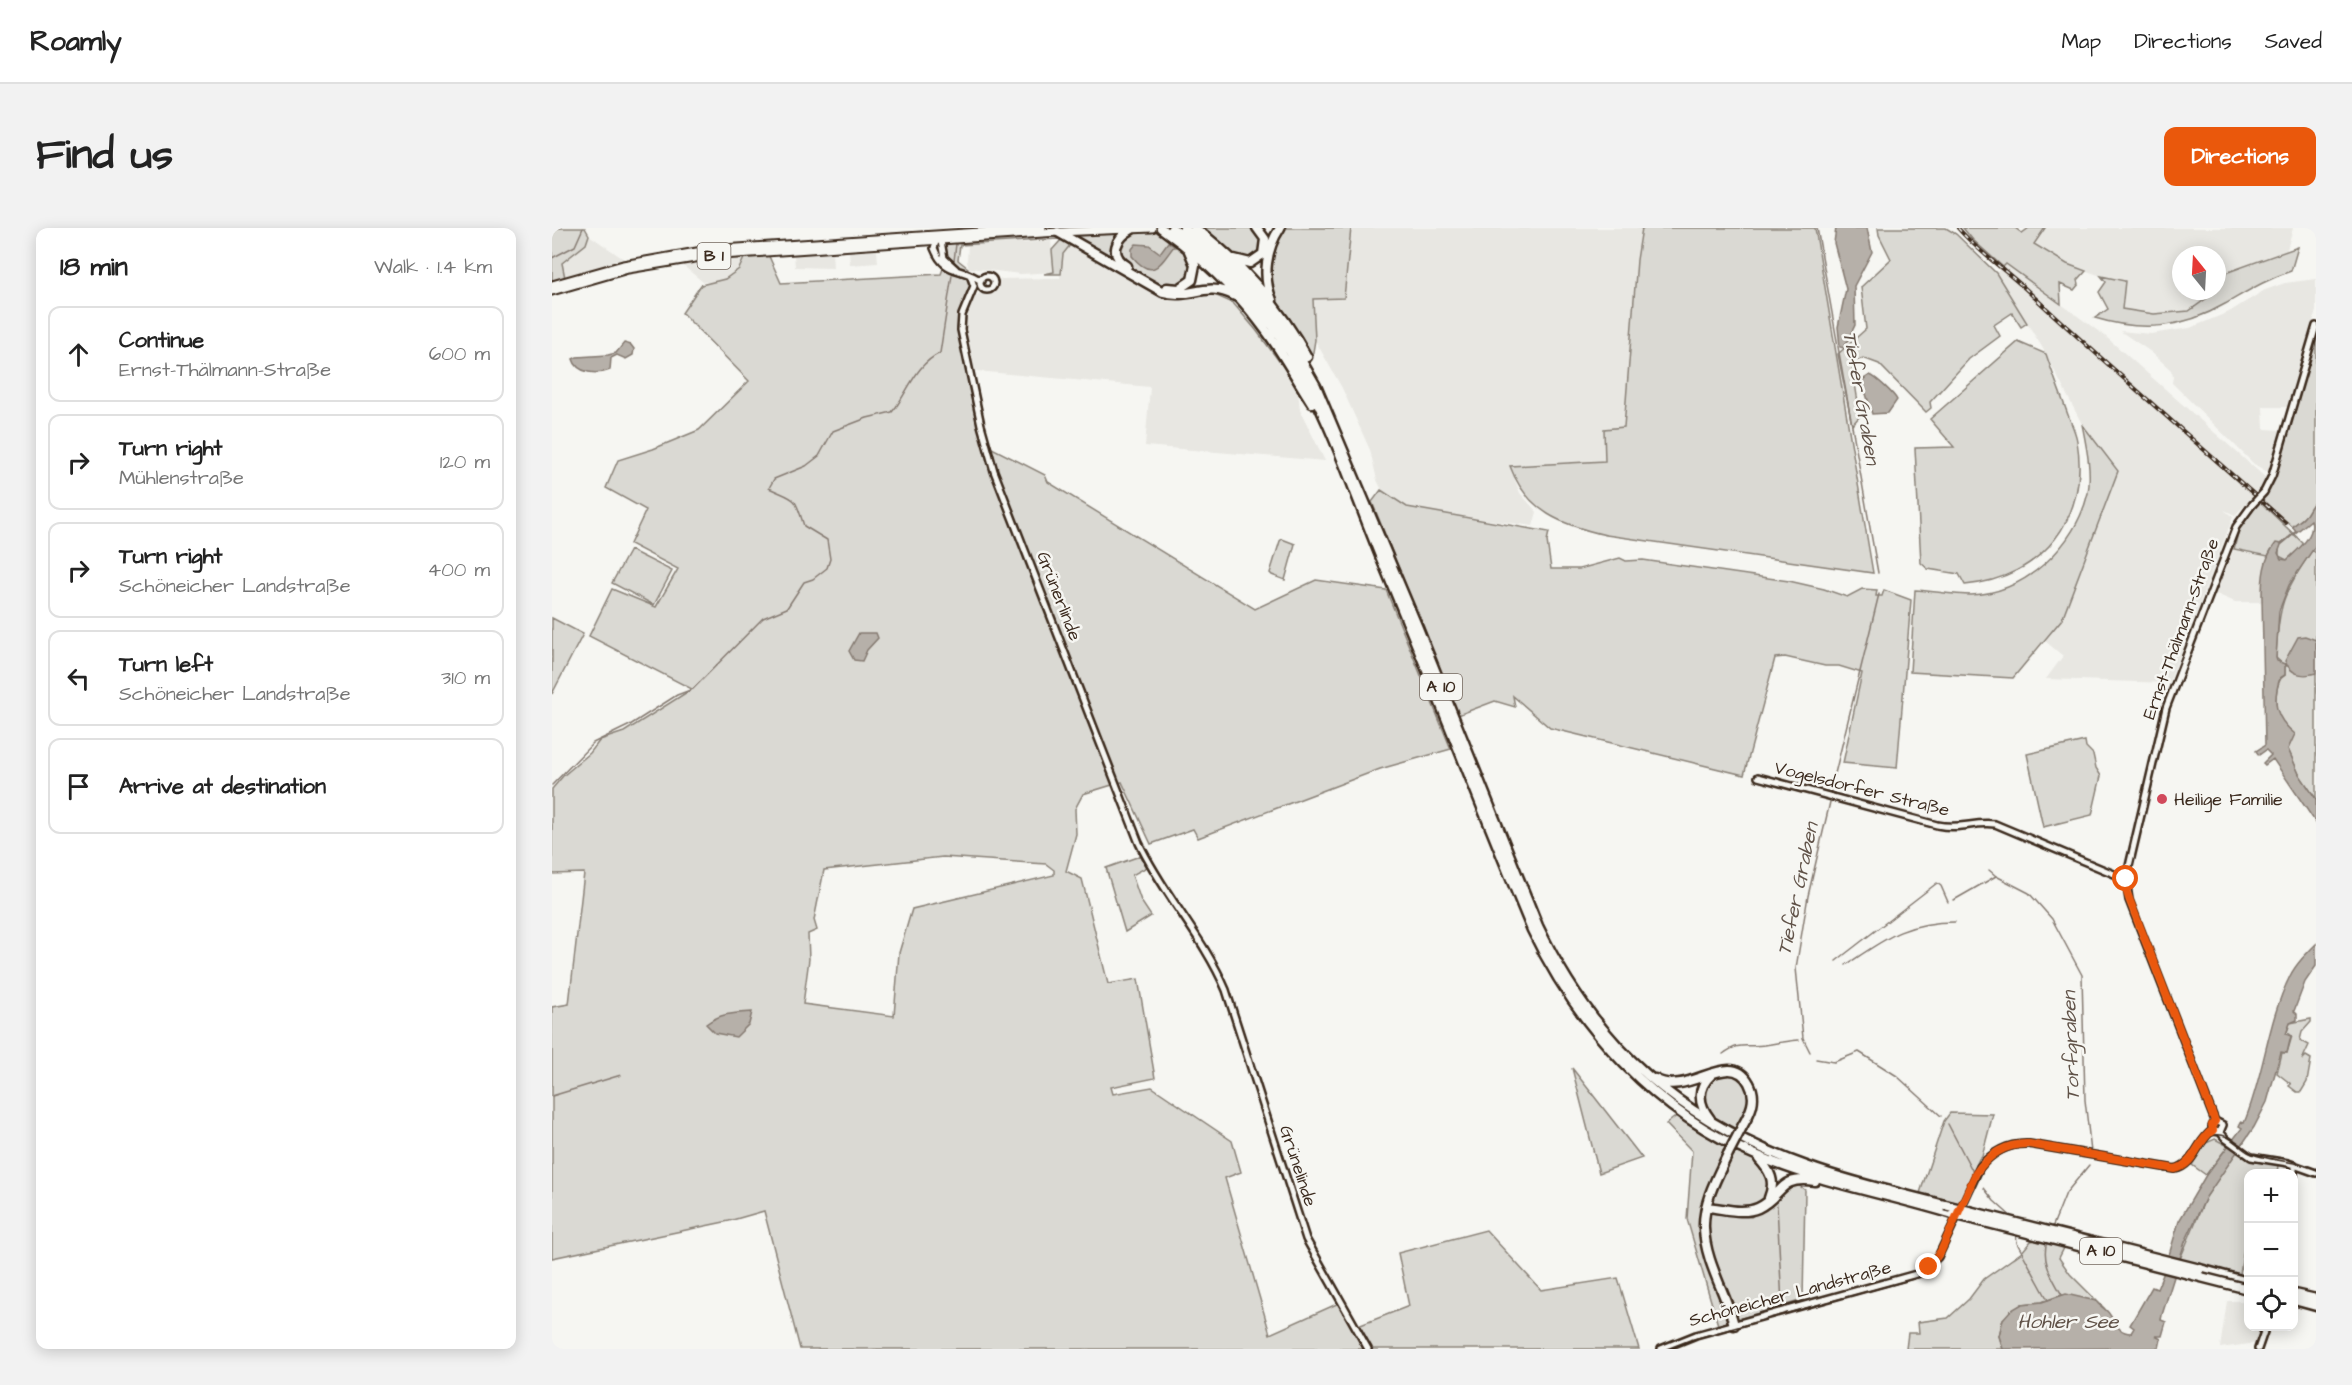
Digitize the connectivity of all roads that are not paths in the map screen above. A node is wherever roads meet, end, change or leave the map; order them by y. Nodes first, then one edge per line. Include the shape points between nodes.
1 (1042, 228) edge
2 (1147, 228) edge
3 (1152, 228) edge
4 (1161, 228) edge
5 (1172, 228) edge
6 (1184, 228) edge
7 (1195, 228) edge
8 (1257, 228) edge
9 (1280, 228) edge
10 (1132, 229) edge
11 (1058, 232) junction
12 (938, 239) edge
13 (1188, 248) junction
14 (1228, 256) junction
15 (970, 275) junction
16 (982, 283) junction
17 (552, 285) edge
18 (552, 291) edge
19 (969, 299) junction
20 (1240, 299) junction
21 (1274, 306) junction
22 (2316, 326) edge
23 (1316, 386) junction
24 (1326, 426) junction
25 (1758, 777) dead end
26 (2126, 879) junction
27 (1223, 983) joint
28 (1637, 1067) junction
29 (1716, 1071) junction
30 (2215, 1121) junction
31 (1714, 1124) junction
32 (2213, 1130) junction
33 (2220, 1132) junction
34 (1756, 1156) junction
35 (2294, 1165) junction
36 (2294, 1169) edge
37 (2316, 1173) edge
38 (1825, 1180) junction
39 (1767, 1201) junction
40 (1706, 1208) junction
41 (2244, 1281) edge
42 (2244, 1288) edge
43 (2298, 1294) edge
44 (2316, 1299) edge
45 (2298, 1301) edge
46 (2316, 1306) edge
47 (1734, 1325) junction
48 (2264, 1331) edge
49 (1368, 1349) edge
50 (1661, 1349) edge
51 (2258, 1349) edge

1 - 12 main road, B 1
2 - 3 main road, B 1
2 - 10 main road, B 1
4 - 13 highway
5 - 24 highway, A 10 via 1217,264 1262,312 1291,353
6 - 23 highway, A 10 via 1265,306
7 - 14 highway
8 - 14 highway via 1265,239 1261,257 1246,263
9 - 21 highway via 1266,269
10 - 11 main road, B 1
10 - 13 highway via 1118,240 1118,258 1161,286 1179,289 1192,280 1195,265
11 - 12 main road, B 1
11 - 20 highway via 1163,292 1180,295 1211,288
12 - 15 street via 938,258 945,267
12 - 16 street via 949,264
12 - 17 main road, B 1 via 708,250 634,262
12 - 18 main road, B 1 via 708,256 632,269
13 - 20 highway
14 - 21 highway
15 - 16 street
15 - 19 street, Grünerlinde via 974,286
16 - 19 street
19 - 27 street, Grünerlinde via 961,325 994,471 1145,857
20 - 24 highway via 1273,341
21 - 23 highway via 1309,362
22 - 26 street, Ernst-Thälmann-Straße, bridge via 2272,476 2237,524 2166,708
23 - 28 highway, A 10 via 1538,927 1583,1004
24 - 34 highway, A 10 via 1545,958 1577,1010 1654,1092 1713,1133
25 - 26 street, Vogelsdorfer Straße via 1937,825 1957,828 1995,824
26 - 30 street, Ernst-Thälmann-Straße via 2130,901
27 - 49 street, Grünelinde via 1306,1239
28 - 29 highway via 1657,1081 1673,1085
28 - 31 highway, A 10 via 1671,1097
29 - 31 highway via 1705,1082 1700,1099
29 - 40 highway, bridge via 1744,1076 1751,1087 1753,1103
30 - 32 street
30 - 33 street, Ernst-Thälmann-Straße via 2223,1125
31 - 41 highway, A 10, bridge via 1812,1168
32 - 33 street
32 - 47 street, Schöneicher Landstraße via 2188,1163 2169,1169 2033,1145 2008,1146 1982,1165 1938,1257 1922,1272
33 - 35 street via 2252,1157
34 - 38 highway, A 10
34 - 39 highway via 1772,1177
35 - 36 street
35 - 37 street
38 - 39 highway via 1796,1179
38 - 42 highway, A 10, bridge
39 - 40 highway via 1750,1210
40 - 47 highway via 1706,1243
43 - 44 highway
45 - 46 highway
47 - 50 street, Schöneicher Landstraße
48 - 51 street

